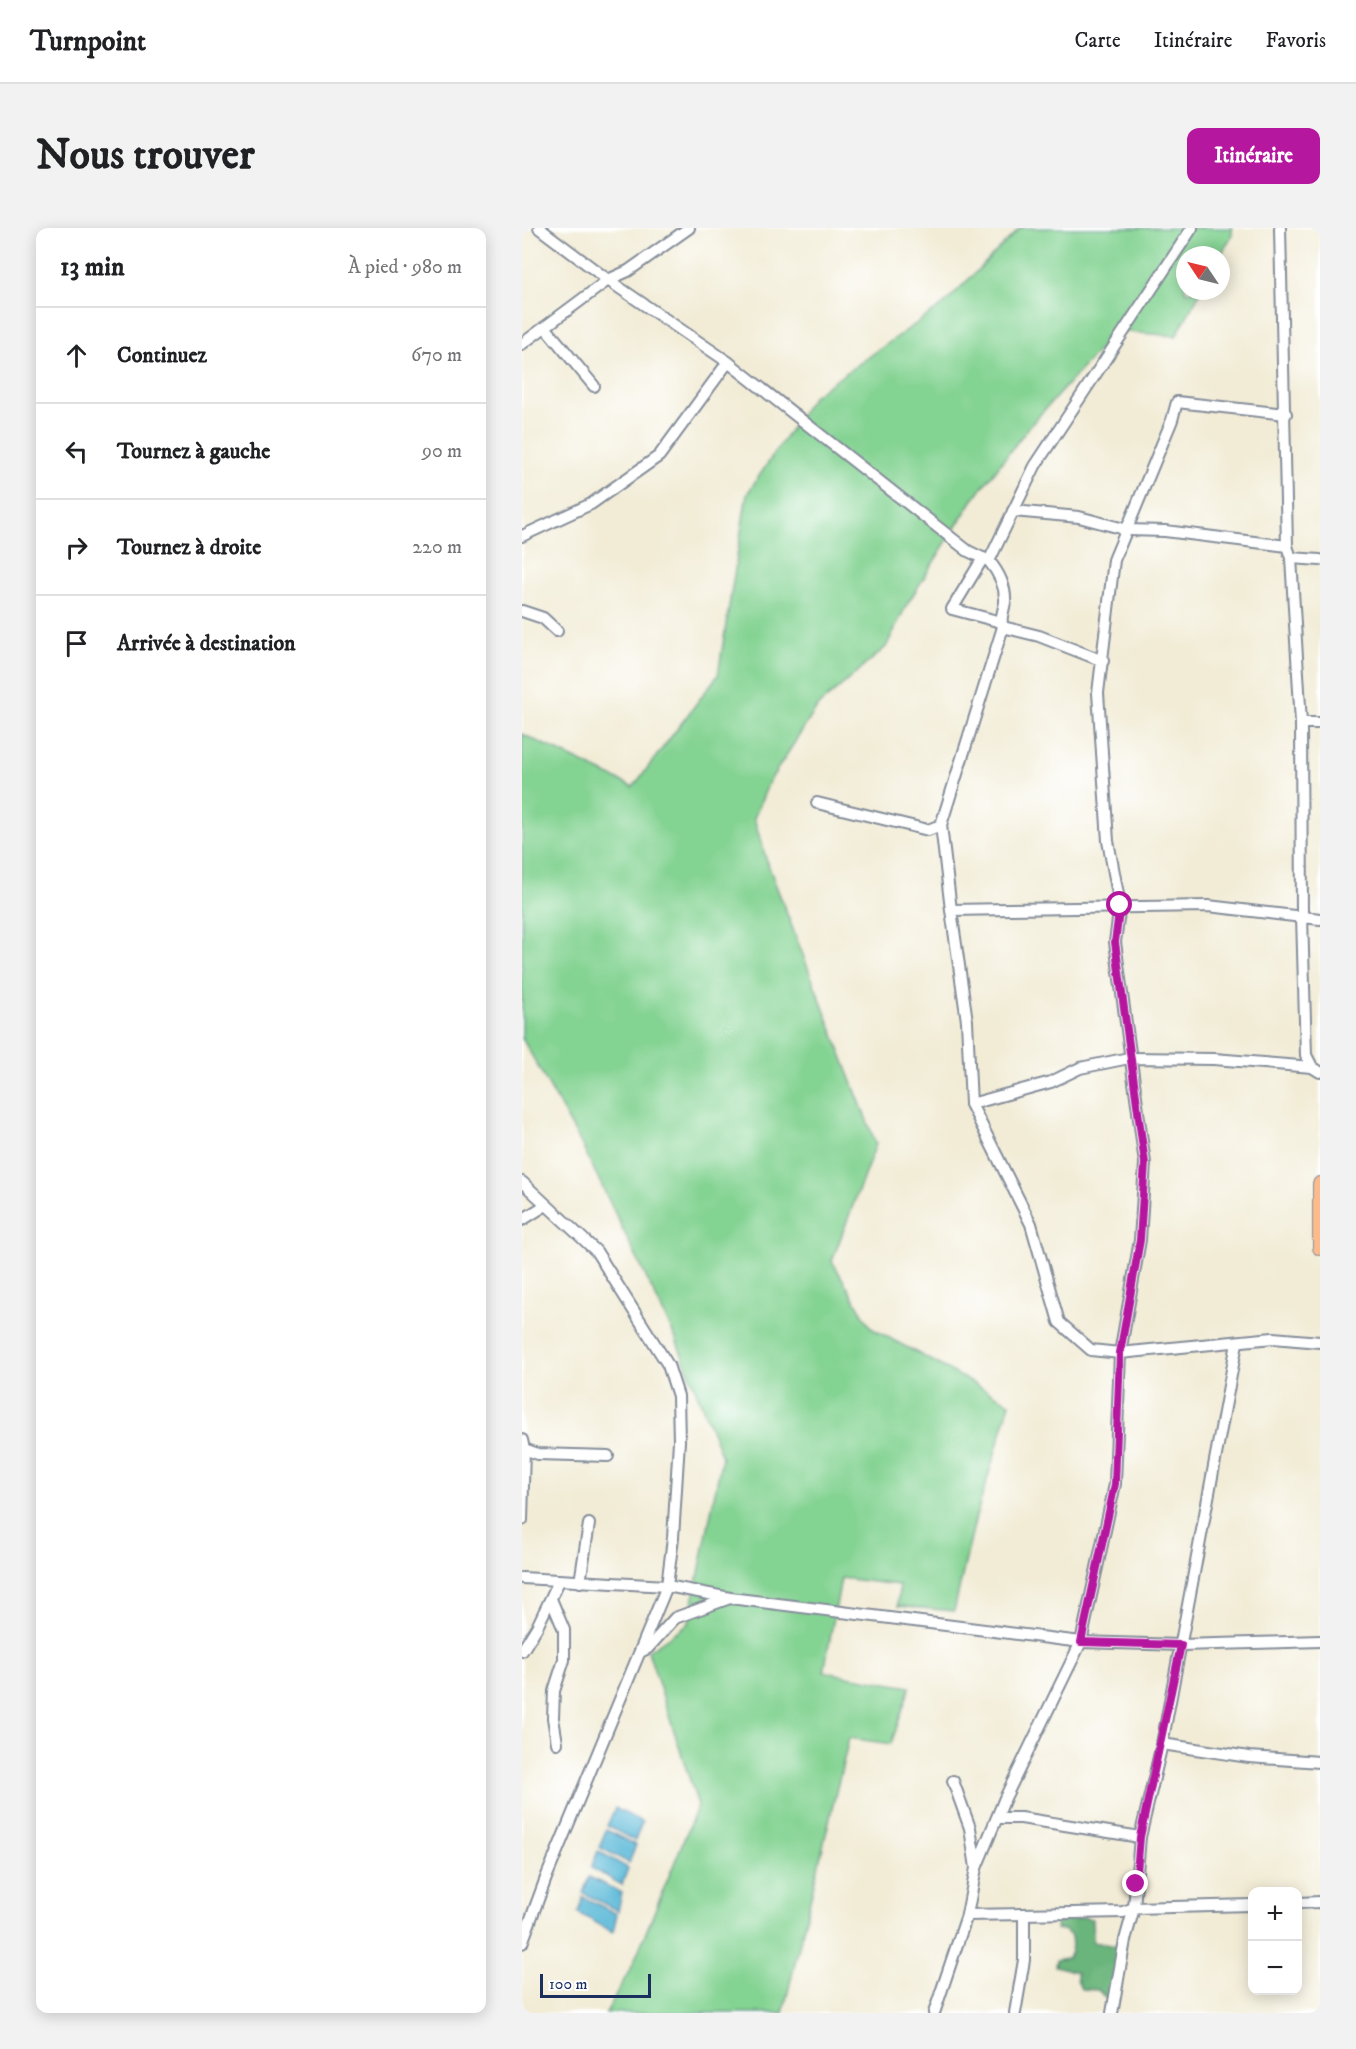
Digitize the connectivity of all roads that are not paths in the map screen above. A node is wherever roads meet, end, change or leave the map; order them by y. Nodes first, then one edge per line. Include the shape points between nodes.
1 (539, 228) edge
2 (689, 228) edge
3 (1192, 228) edge
4 (1280, 228) edge
5 (628, 270) junction
6 (608, 280) junction
7 (625, 291) junction
8 (545, 327) junction
9 (525, 337) edge
10 (728, 362) junction
11 (594, 386) dead end
12 (1286, 414) junction
13 (1013, 511) junction
14 (1128, 530) junction
15 (522, 536) edge
16 (1287, 546) junction
17 (1291, 558) junction
18 (986, 559) junction
19 (1320, 560) edge
20 (522, 611) edge
21 (1002, 625) junction
22 (557, 631) dead end
23 (1102, 660) junction
24 (1300, 723) junction
25 (1320, 723) edge
26 (818, 803) dead end
27 (941, 825) junction
28 (1120, 905) junction
29 (951, 910) junction
30 (1302, 916) junction
31 (1320, 919) edge
32 (1129, 1058) junction
33 (1316, 1070) edge
34 (971, 1104) junction
35 (522, 1182) edge
36 (1320, 1184) edge
37 (546, 1205) junction
38 (522, 1220) edge
39 (1320, 1248) edge
40 (1320, 1342) edge
41 (1237, 1343) junction
42 (1120, 1353) junction
43 (523, 1444) edge
44 (608, 1456) dead end
45 (522, 1513) edge
46 (589, 1524) dead end
47 (522, 1578) edge
48 (560, 1581) junction
49 (580, 1582) junction
50 (667, 1586) junction
51 (730, 1598) junction
52 (551, 1599) junction
53 (1320, 1641) edge
54 (1081, 1642) junction
55 (1181, 1645) junction
56 (522, 1651) edge
57 (639, 1652) junction
58 (557, 1743) dead end
59 (1162, 1744) junction
60 (1320, 1762) edge
61 (953, 1781) dead end
62 (998, 1818) junction
63 (1140, 1837) junction
64 (976, 1868) junction
65 (1320, 1902) edge
66 (1302, 1903) edge
67 (1248, 1905) edge
68 (1134, 1908) junction
69 (967, 1915) junction
70 (1024, 1916) junction
71 (522, 1943) edge
72 (934, 2013) edge
73 (1015, 2013) edge
74 (1112, 2013) edge

1 - 6 street
2 - 5 street
3 - 13 street via 1035,466
4 - 12 street
5 - 6 street
5 - 7 street
6 - 7 street
6 - 8 street
7 - 10 street
8 - 9 street
8 - 11 street
10 - 15 street via 659,456 591,504
10 - 18 street via 968,551
12 - 14 street via 1176,402
12 - 16 street
13 - 14 street via 1079,517
13 - 18 street
14 - 16 street
14 - 23 street via 1114,560
16 - 17 street
17 - 19 street
17 - 24 street
18 - 21 street via 1001,576 1005,601
18 - 21 street via 952,609
20 - 22 street via 543,618
21 - 23 street
21 - 27 street
23 - 28 street via 1098,693 1108,841
24 - 25 street
24 - 30 street
26 - 27 street via 928,830
27 - 29 street
28 - 29 street
28 - 30 street via 1208,906
28 - 32 street via 1115,942
29 - 34 street via 967,1021
30 - 31 street
30 - 33 street via 1306,1055
32 - 33 street via 1214,1059
32 - 34 street via 1080,1068 1051,1082
32 - 42 street via 1145,1163 1140,1240
34 - 42 street via 1031,1224 1059,1322 1091,1350
35 - 37 street
36 - 39 main road
37 - 38 street
37 - 50 street via 597,1251 663,1357 678,1396 679,1441
40 - 41 street via 1272,1338
41 - 42 street
41 - 55 street
42 - 54 street via 1115,1484
43 - 44 street via 538,1454
43 - 45 street
46 - 49 street
47 - 48 street
48 - 49 street
48 - 52 street
49 - 50 street
50 - 51 street
50 - 57 street
51 - 54 street
51 - 57 street via 675,1618 648,1648
52 - 56 street
52 - 58 street via 564,1630 564,1660 554,1691
53 - 55 street
54 - 55 street
54 - 62 street
55 - 59 street
57 - 71 street
59 - 60 street via 1249,1757
59 - 63 street
61 - 64 street via 969,1828
62 - 63 street via 1021,1818
62 - 64 street
63 - 68 street
64 - 69 street
65 - 66 street
67 - 68 street
68 - 70 street via 1123,1912
68 - 74 street
69 - 70 street
69 - 72 street
70 - 73 street via 1024,1960

